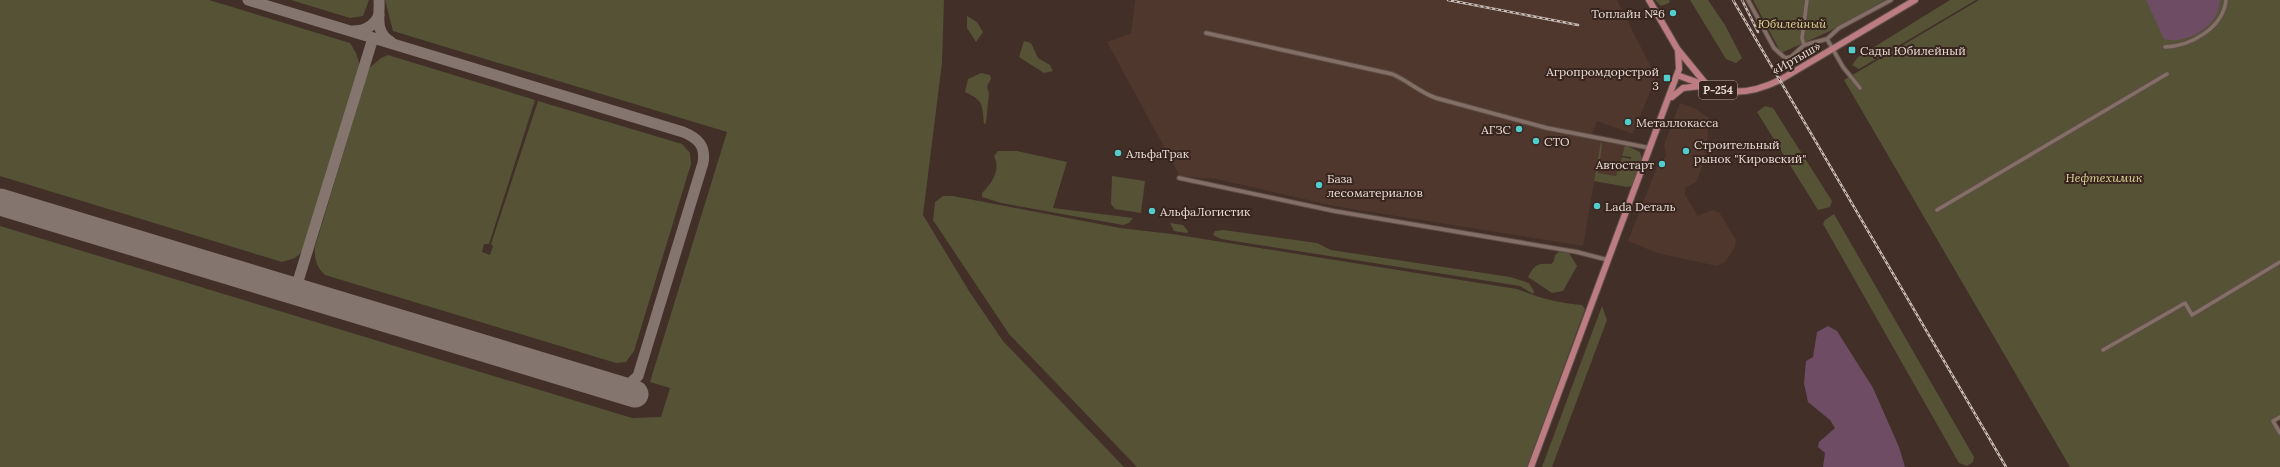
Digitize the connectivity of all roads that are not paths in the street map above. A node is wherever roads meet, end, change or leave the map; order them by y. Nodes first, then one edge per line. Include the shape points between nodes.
1 (1649, 0) edge
2 (1748, 0) edge
3 (1807, 0) edge
4 (1891, 0) edge
5 (1915, 0) edge
6 (2226, 0) edge
7 (1206, 33) dead end
8 (1827, 39) junction
9 (1804, 45) junction
10 (2165, 48) dead end
11 (1833, 49) junction
12 (1678, 50) junction
13 (2167, 74) dead end
14 (1677, 76) junction
15 (1711, 88) junction
16 (1860, 88) dead end
17 (1668, 102) junction
18 (1650, 148) junction
19 (1179, 178) dead end
20 (1937, 210) dead end
21 (1608, 260) junction
22 (2280, 262) edge
23 (2103, 350) dead end
24 (2280, 417) edge
25 (2280, 433) edge
26 (1531, 467) edge

1 - 12 main road
2 - 9 street via 1780,56 1791,57
3 - 9 street via 1802,38
4 - 8 street via 1839,28
5 - 11 main road, «Иртыш» / Р-254
6 - 10 street via 2215,26 2183,45
7 - 18 street via 1392,74 1436,98 1547,128
8 - 9 street
8 - 11 street
11 - 15 main road, «Иртыш» / Р-254 via 1760,89 1734,93
11 - 16 street via 1843,67
12 - 14 main road via 1680,60
12 - 15 main road
13 - 20 street
14 - 15 main road, «Иртыш» / Р-254
14 - 17 main road
15 - 17 main road via 1698,85 1683,88
17 - 18 main road
18 - 21 main road
19 - 21 street via 1334,211 1570,250
21 - 26 main road
22 - 23 street via 2192,315 2185,303
24 - 25 street via 2273,420

